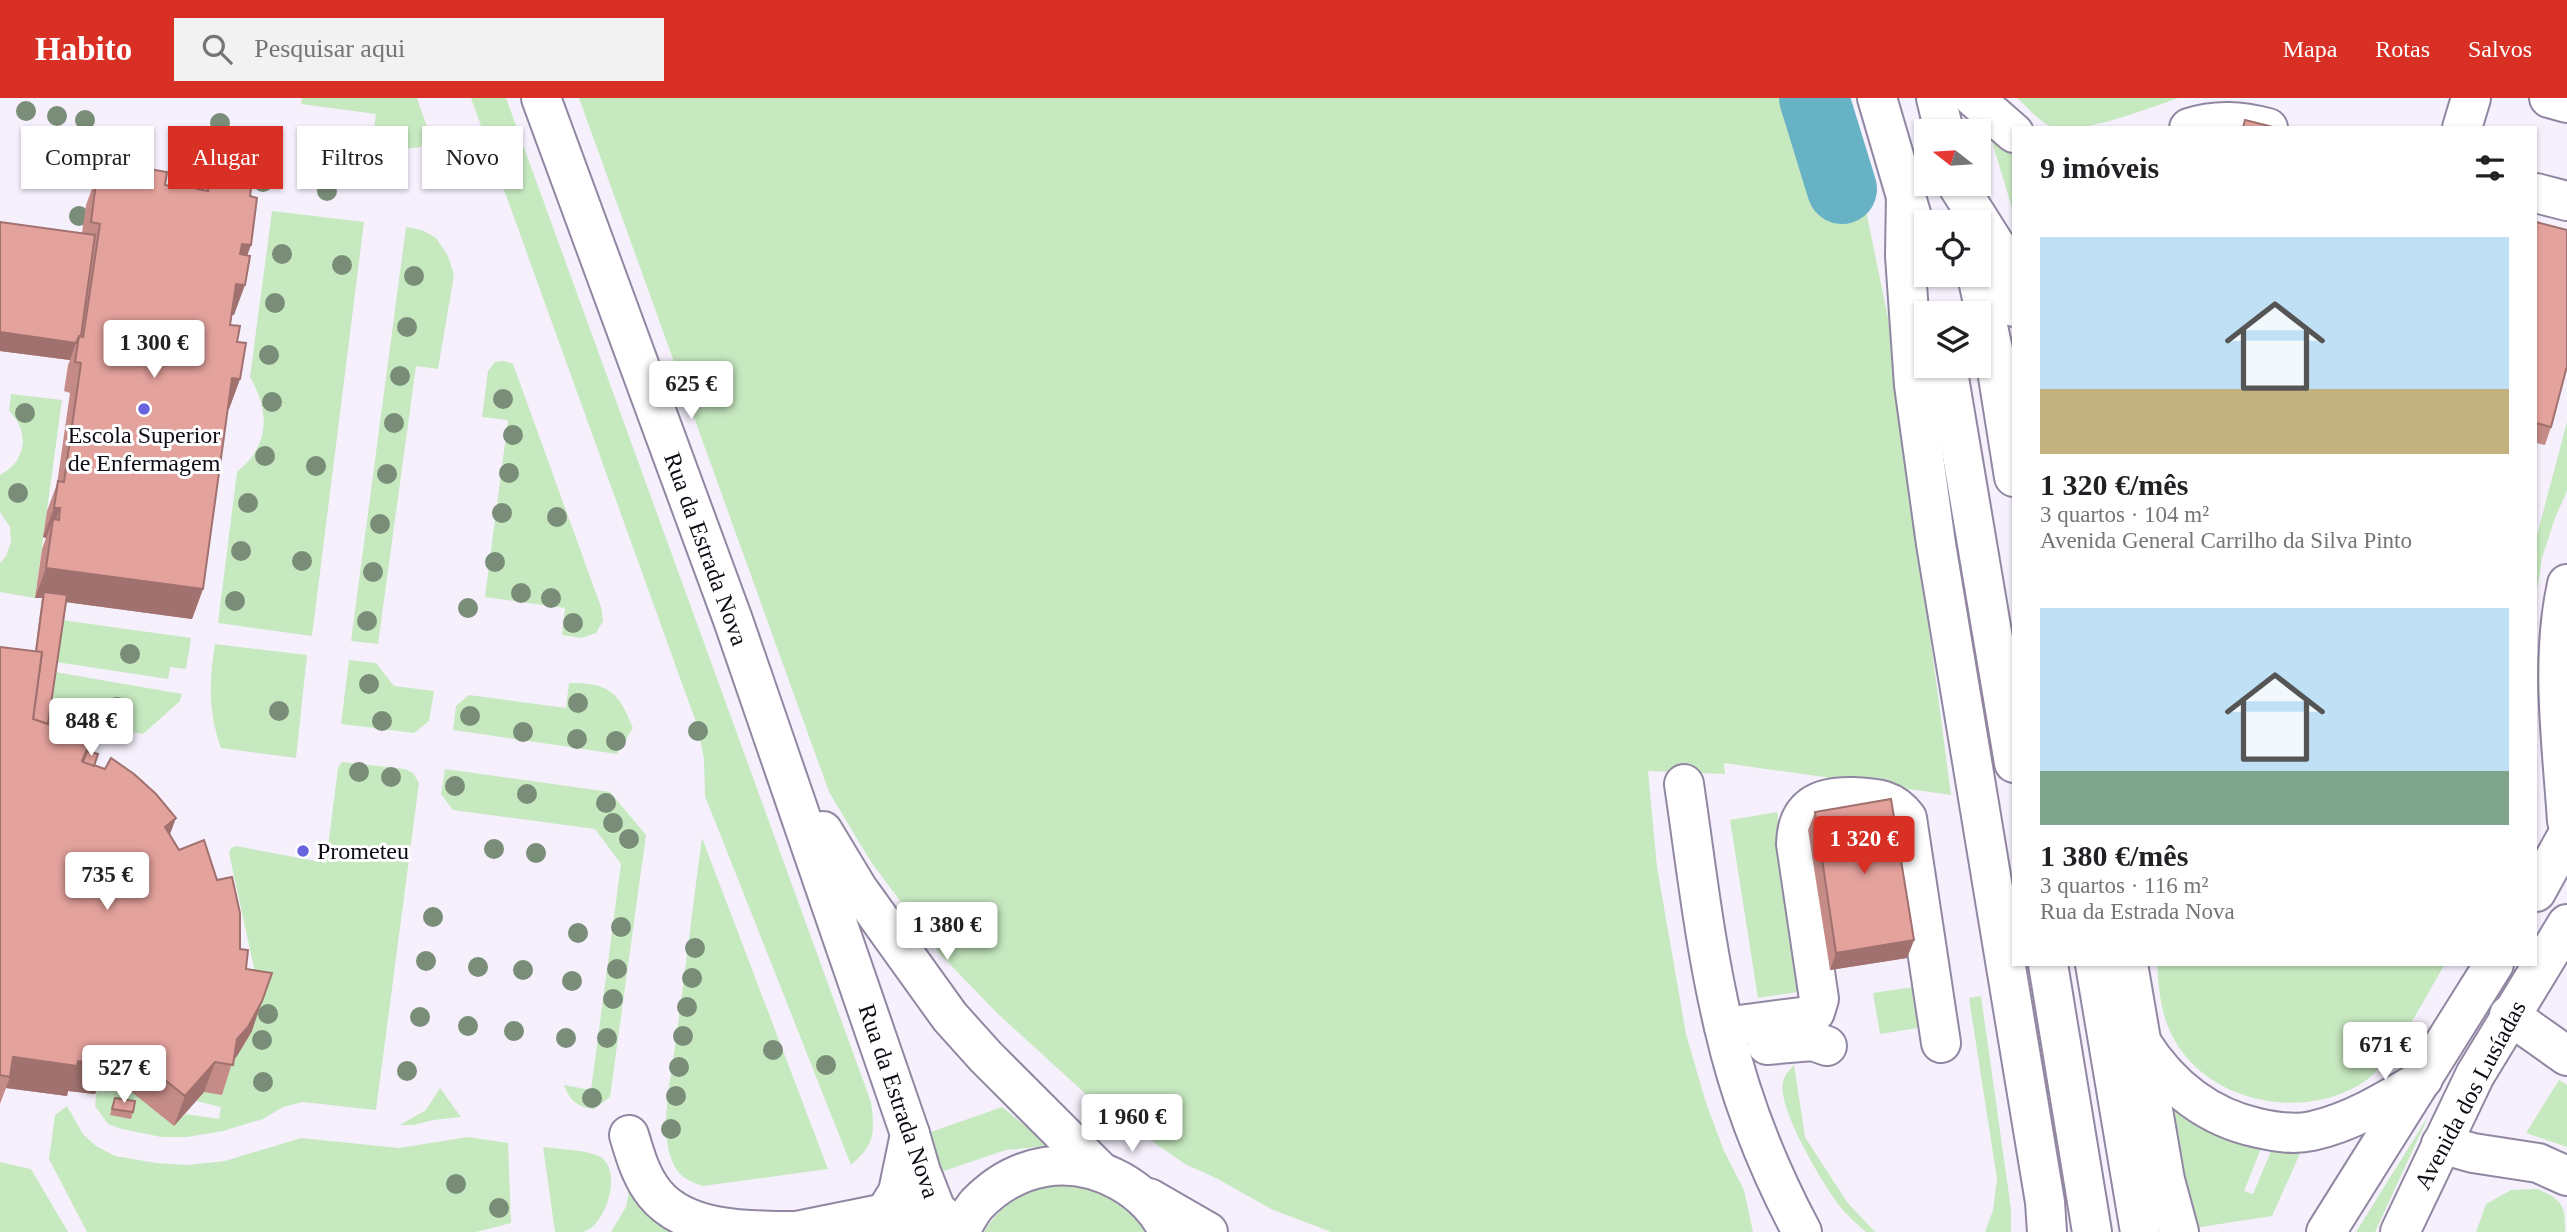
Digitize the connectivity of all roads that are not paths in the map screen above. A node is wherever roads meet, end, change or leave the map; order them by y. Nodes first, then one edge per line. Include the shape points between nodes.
1 (541, 98) edge
2 (1877, 98) edge
3 (1936, 98) edge
4 (1974, 98) edge
5 (2471, 98) edge
6 (2549, 98) edge
7 (2567, 103) edge
8 (1941, 119) edge
9 (2198, 126) edge
10 (2260, 126) edge
11 (2463, 126) edge
12 (2012, 131) edge
13 (1906, 192) junction
14 (2537, 194) edge
15 (1960, 197) edge
16 (2567, 201) edge
17 (1914, 223) edge
18 (1980, 287) edge
19 (2012, 300) edge
20 (1949, 378) edge
21 (2012, 464) edge
22 (2567, 584) edge
23 (2012, 751) edge
24 (782, 764) junction
25 (1684, 784) dead end
26 (2567, 821) edge
27 (2567, 836) edge
28 (2537, 890) edge
29 (2567, 924) edge
30 (2048, 966) edge
31 (2095, 966) edge
32 (2128, 966) edge
33 (2493, 966) edge
34 (2510, 1015) junction
35 (1727, 1039) junction
36 (2141, 1042) junction
37 (1941, 1043) dead end
38 (1827, 1046) dead end
39 (2567, 1056) edge
40 (2423, 1079) junction
41 (910, 1134) junction
42 (629, 1135) dead end
43 (2441, 1144) junction
44 (1099, 1170) junction
45 (2567, 1176) edge
46 (1137, 1190) junction
47 (885, 1213) junction
48 (1796, 1226) edge
49 (794, 1231) edge
50 (950, 1232) edge
51 (960, 1232) edge
52 (1168, 1232) edge
53 (1208, 1232) edge
54 (2047, 1232) edge
55 (2092, 1232) edge
56 (2140, 1232) edge
57 (2179, 1232) edge
58 (2326, 1232) edge
59 (2400, 1232) edge

1 - 24 main road, Rua da Estrada Nova
2 - 13 main road
3 - 8 main road
4 - 12 main road
5 - 11 main road
6 - 7 main road
9 - 10 main road via 2219,121
13 - 17 main road
13 - 54 main road via 1916,398
14 - 16 main road
15 - 19 main road via 1999,251
18 - 21 main road
20 - 23 main road
22 - 26 main road via 2558,646
24 - 41 main road, Rua da Estrada Nova
24 - 44 main road, Rua da Estrada Nova via 858,889 950,1017
25 - 35 main road via 1702,912
27 - 28 main road
29 - 34 main road, Avenida dos Lusíadas
30 - 55 main road
31 - 56 main road
32 - 36 main road
33 - 40 main road, Avenida dos Lusíadas
34 - 39 main road
34 - 43 main road, Avenida dos Lusíadas
35 - 37 main road via 1815,1012 1819,999 1796,829 1811,806 1837,797 1888,801 1907,818
35 - 38 main road via 1821,1042
35 - 48 main road via 1743,1098
36 - 40 main road via 2176,1086 2214,1114 2240,1125 2286,1133 2334,1125
36 - 57 main road via 2165,1180
40 - 58 main road, Avenida dos Lusíadas
41 - 47 main road via 898,1192
41 - 51 main road, Rua da Estrada Nova via 936,1210
42 - 49 main road via 640,1170 655,1195 673,1212 700,1223 748,1231
43 - 45 main road via 2538,1163
43 - 59 main road, Avenida dos Lusíadas
44 - 46 main road
44 - 51 main road via 1065,1164 1032,1169 1001,1184 975,1206
46 - 52 main road
46 - 53 main road
47 - 49 main road
47 - 50 main road

